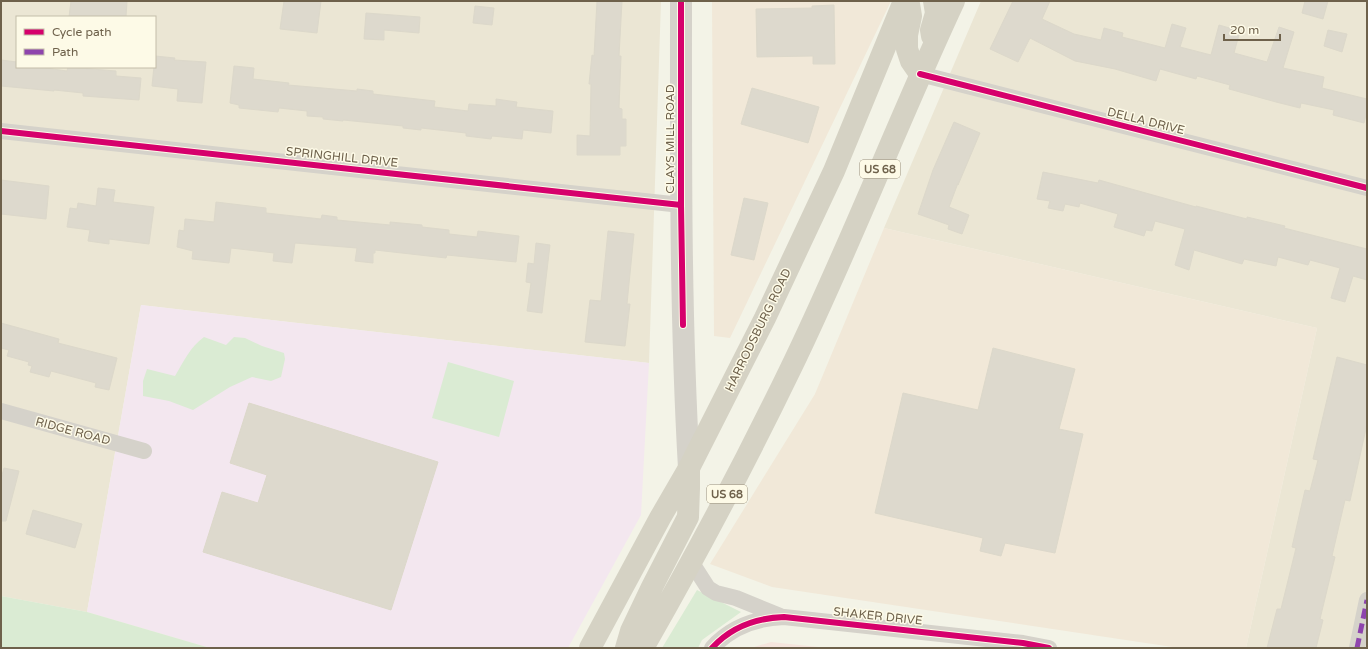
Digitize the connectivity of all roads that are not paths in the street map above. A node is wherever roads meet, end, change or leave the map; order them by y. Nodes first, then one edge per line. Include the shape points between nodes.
1 (682, 1) edge
2 (904, 1) edge
3 (908, 1) edge
4 (934, 1) edge
5 (954, 1) edge
6 (933, 47) junction
7 (920, 74) junction
8 (1, 131) edge
9 (1367, 188) edge
10 (681, 205) junction
11 (1, 411) edge
12 (144, 450) dead end
13 (689, 468) junction
14 (692, 563) junction
15 (1367, 600) edge
16 (784, 617) junction
17 (590, 648) edge
18 (626, 648) edge
19 (643, 648) edge
20 (712, 648) edge
21 (1049, 648) edge
22 (1357, 648) edge

1 - 10 main road, CLAYS MILL ROAD
2 - 13 main road, HARRODSBURG ROAD via 834,171
3 - 7 main road via 911,16 906,35 907,48 911,62
4 - 6 main road via 936,13 931,30
5 - 6 main road, US 68
6 - 7 main road, US 68
7 - 9 street, DELLA DRIVE
7 - 14 main road, US 68 via 793,364
8 - 10 street, SPRINGHILL DRIVE
10 - 13 main road, CLAYS MILL ROAD via 685,405
11 - 12 street, RIDGE ROAD
13 - 17 main road, HARRODSBURG ROAD
13 - 18 main road via 688,517 631,631
14 - 16 street via 708,588 716,593
14 - 19 main road, US 68
15 - 22 street
16 - 20 street, SHAKER DRIVE via 749,622 733,630
16 - 21 street, SHAKER DRIVE

